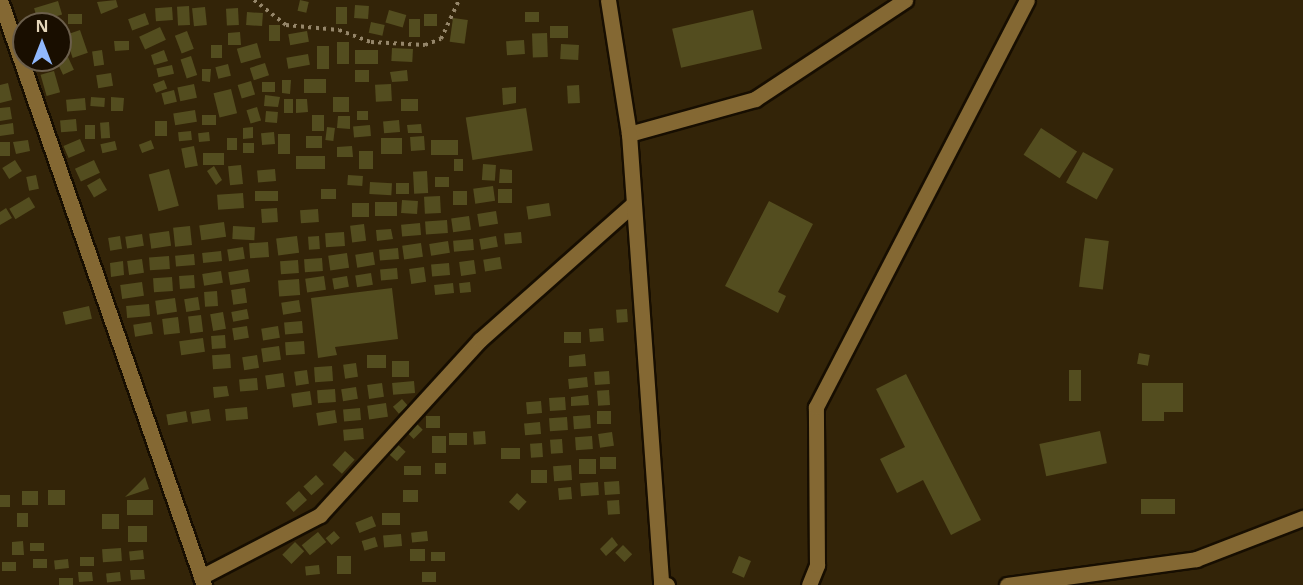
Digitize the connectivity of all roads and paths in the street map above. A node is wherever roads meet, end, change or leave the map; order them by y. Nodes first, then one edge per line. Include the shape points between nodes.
1 (0, 0) edge
2 (254, 0) edge
3 (459, 0) edge
4 (608, 0) edge
5 (905, 0) edge
6 (1027, 0) edge
7 (629, 134) junction
8 (633, 204) junction
9 (1303, 518) edge
10 (202, 581) edge
11 (662, 585) edge
12 (809, 585) edge
13 (1007, 585) edge

1 - 10 street
2 - 3 path via 286,25 339,30 371,42 425,45 441,39
4 - 7 street
5 - 7 street via 755,99
6 - 12 street via 816,407 817,565
7 - 8 street
8 - 10 street via 480,340 320,515
8 - 11 street
9 - 13 street via 1197,559

